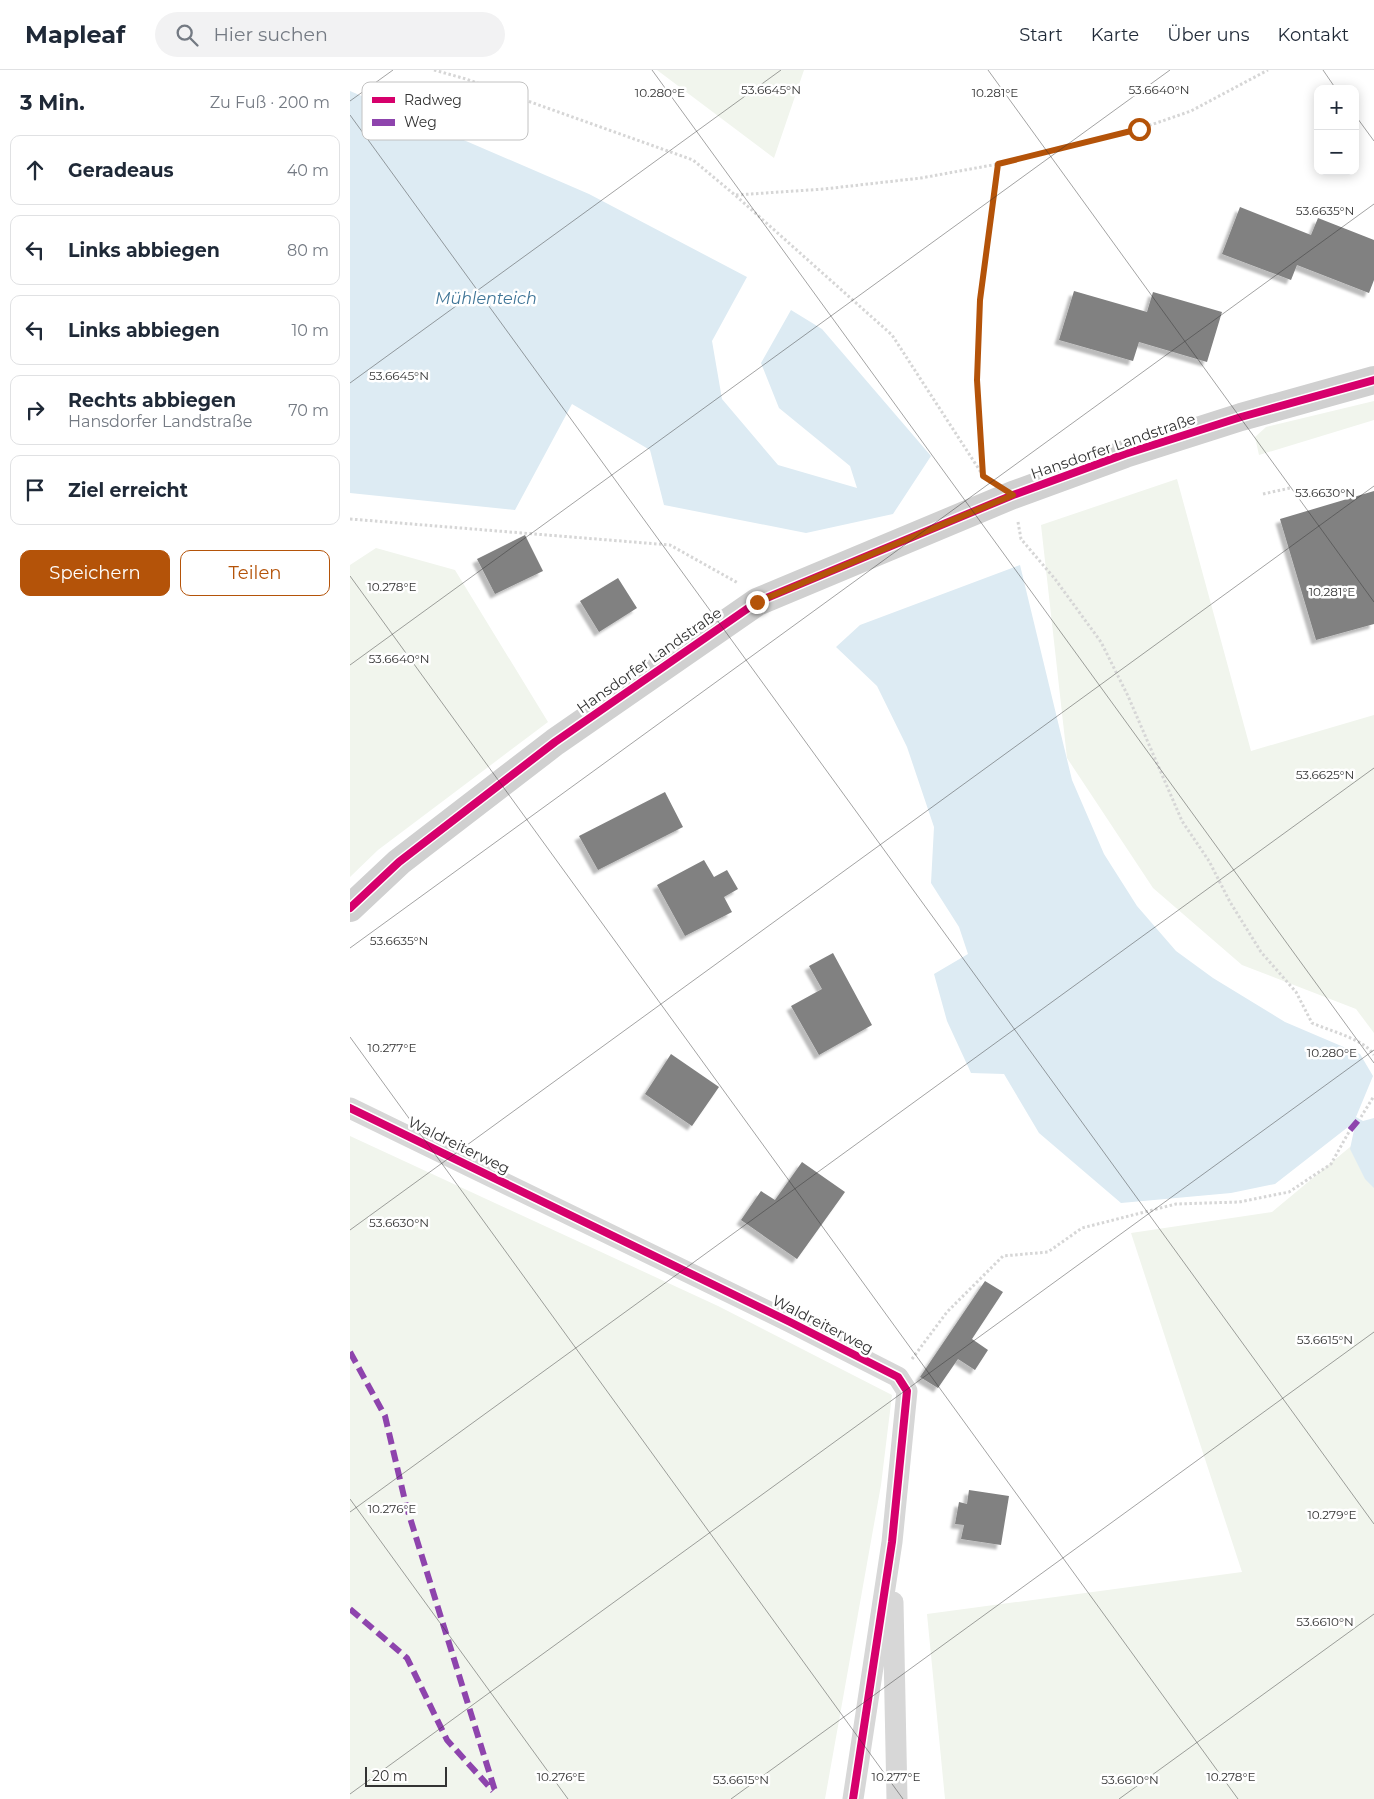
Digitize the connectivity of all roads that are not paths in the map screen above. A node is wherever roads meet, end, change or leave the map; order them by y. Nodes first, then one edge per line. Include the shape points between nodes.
1 (1374, 380) edge
2 (350, 908) edge
3 (350, 1108) edge
4 (892, 1542) junction
5 (853, 1799) edge
6 (897, 1799) edge

1 - 2 main road, Hansdorfer Landstraße via 1240,417 1125,454 1013,495 757,602 555,742 399,862
3 - 4 street, Waldreiterweg via 898,1377 907,1391
4 - 5 street
4 - 6 street

